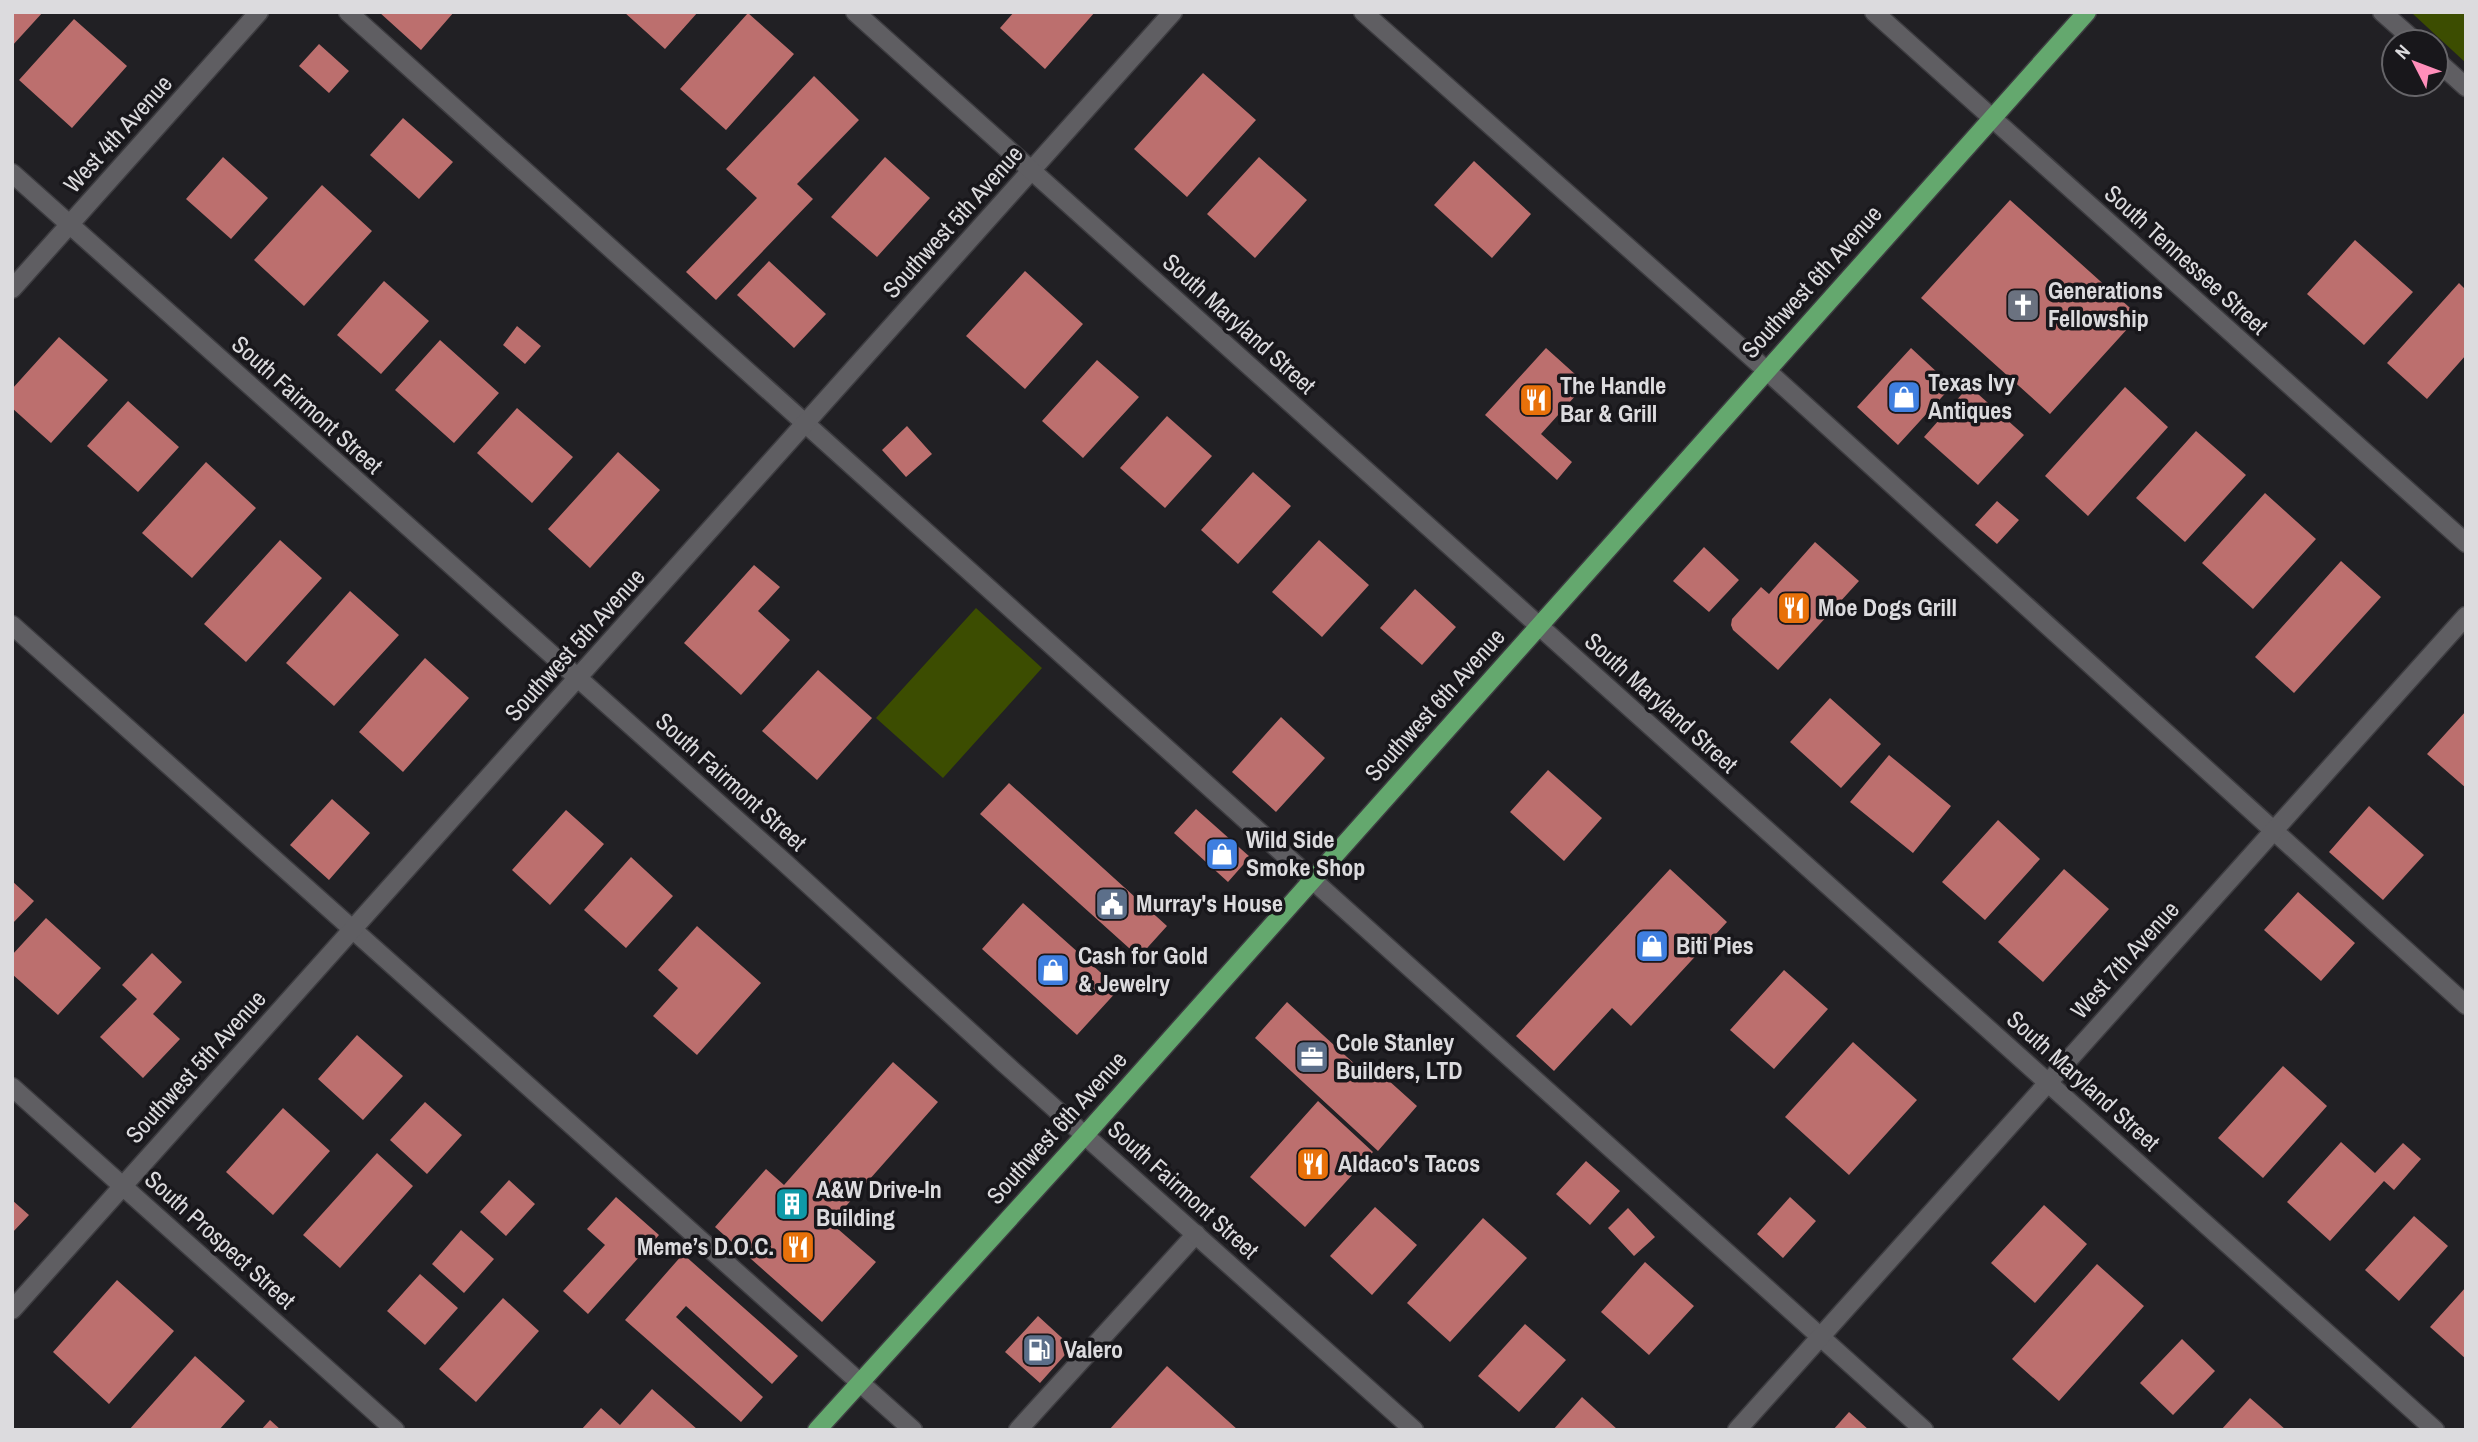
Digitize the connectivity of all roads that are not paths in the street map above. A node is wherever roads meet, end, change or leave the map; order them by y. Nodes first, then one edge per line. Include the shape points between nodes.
1 (259, 12) edge
2 (348, 12) edge
3 (855, 12) edge
4 (1173, 12) edge
5 (1363, 12) edge
6 (1874, 12) edge
7 (2087, 12) edge
8 (2382, 12) edge
9 (2400, 28) edge
10 (2450, 73) edge
11 (2466, 87) edge
12 (1992, 118) junction
13 (1032, 171) junction
14 (12, 173) edge
15 (70, 225) junction
16 (12, 289) edge
17 (1766, 370) junction
18 (805, 424) junction
19 (2466, 543) edge
20 (2466, 616) edge
21 (12, 625) edge
22 (1538, 626) junction
23 (577, 679) junction
24 (2274, 832) junction
25 (1311, 880) junction
26 (353, 929) junction
27 (2466, 1004) edge
28 (2048, 1082) junction
29 (12, 1087) edge
30 (1085, 1135) junction
31 (123, 1186) junction
32 (1196, 1234) junction
33 (12, 1310) edge
34 (1820, 1337) junction
35 (860, 1382) junction
36 (395, 1430) edge
37 (817, 1430) edge
38 (913, 1430) edge
39 (1018, 1430) edge
40 (1414, 1430) edge
41 (1737, 1430) edge
42 (1924, 1430) edge
43 (2435, 1430) edge

1 - 15 street, West 4th Avenue
2 - 18 street
3 - 13 street, South Maryland Street
4 - 13 street, Southwest 5th Avenue
5 - 17 street
6 - 12 street, South Tennessee Street
7 - 12 main road, Southwest 6th Avenue
8 - 9 street
10 - 11 street
12 - 17 main road, Southwest 6th Avenue
12 - 19 street, South Tennessee Street
13 - 18 street, Southwest 5th Avenue
13 - 22 street, South Maryland Street
14 - 15 street, South Fairmont Street
15 - 16 street, West 4th Avenue
15 - 23 street, South Fairmont Street
17 - 22 main road, Southwest 6th Avenue
17 - 24 street
18 - 23 street, Southwest 5th Avenue
18 - 25 street
20 - 24 street, West 7th Avenue
21 - 26 street
22 - 25 main road, Southwest 6th Avenue
22 - 28 street, South Maryland Street
23 - 26 street, Southwest 5th Avenue
23 - 30 street, South Fairmont Street
24 - 27 street
24 - 28 street, West 7th Avenue
25 - 30 main road, Southwest 6th Avenue
25 - 34 street
26 - 31 street, Southwest 5th Avenue
26 - 35 street
28 - 34 street, West 7th Avenue
28 - 43 street, South Maryland Street
29 - 31 street, South Prospect Street
30 - 32 street, South Fairmont Street
30 - 35 main road, Southwest 6th Avenue
31 - 33 street, Southwest 5th Avenue
31 - 36 street, South Prospect Street
32 - 39 street
32 - 40 street, South Fairmont Street
34 - 41 street, West 7th Avenue
34 - 42 street
35 - 37 main road, Southwest 6th Avenue
35 - 38 street

